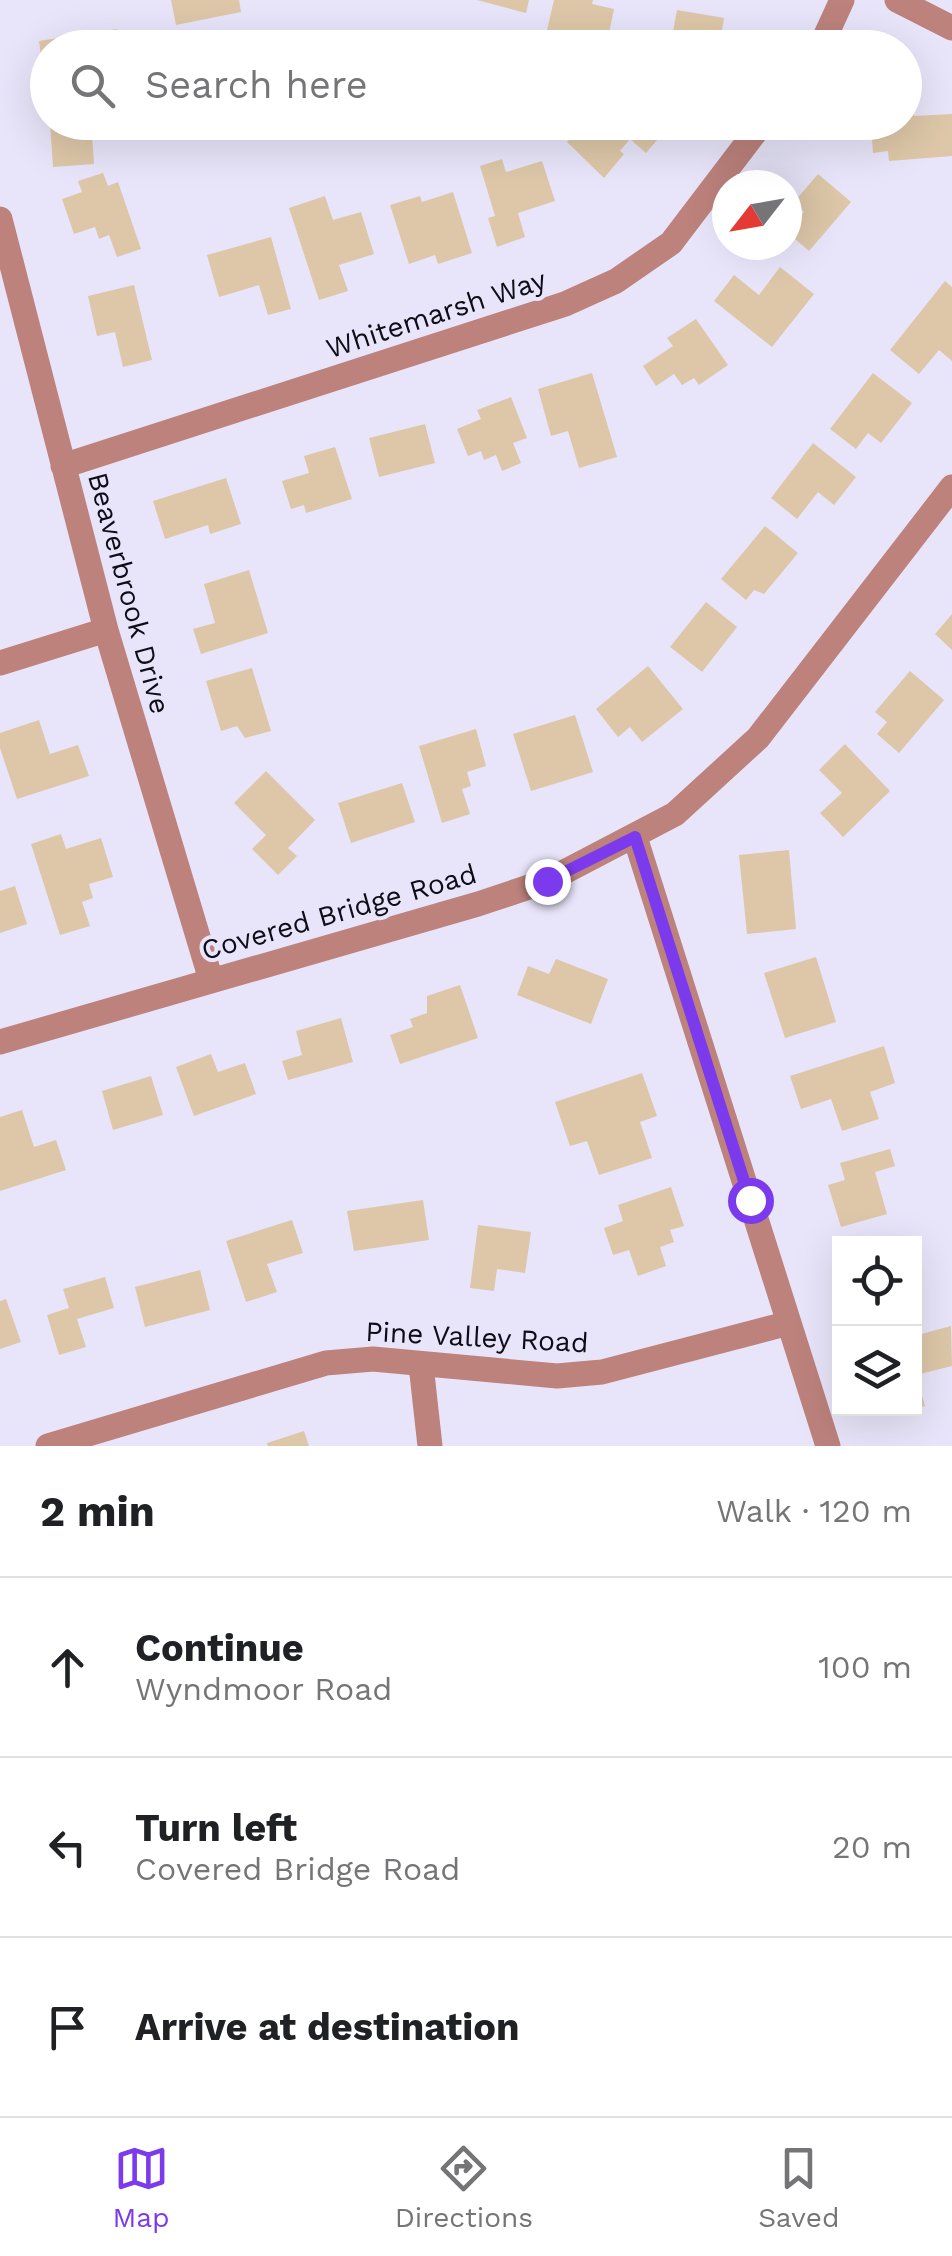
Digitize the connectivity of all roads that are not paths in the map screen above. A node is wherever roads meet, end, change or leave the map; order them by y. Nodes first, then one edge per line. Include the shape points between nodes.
1 (842, 0) edge
2 (897, 0) edge
3 (952, 28) edge
4 (828, 30) edge
5 (749, 140) edge
6 (0, 220) edge
7 (63, 466) junction
8 (952, 487) edge
9 (106, 630) junction
10 (0, 662) edge
11 (635, 837) junction
12 (211, 980) junction
13 (0, 1042) edge
14 (789, 1323) junction
15 (421, 1364) junction
16 (48, 1446) edge
17 (430, 1446) edge
18 (828, 1446) edge

1 - 4 street
2 - 3 street
5 - 7 street, Whitemarsh Way via 671,243 616,280 565,304
6 - 7 street, Beaverbrook Drive
7 - 9 street, Beaverbrook Drive
8 - 11 street, Covered Bridge Road via 758,738 675,814
9 - 10 street
9 - 12 street, Beaverbrook Drive
11 - 12 street, Covered Bridge Road via 547,881
11 - 14 street
12 - 13 street, Covered Bridge Road
14 - 15 street, Pine Valley Road via 602,1372 556,1376
14 - 18 street
15 - 16 street, Pine Valley Road via 326,1363
15 - 17 street

